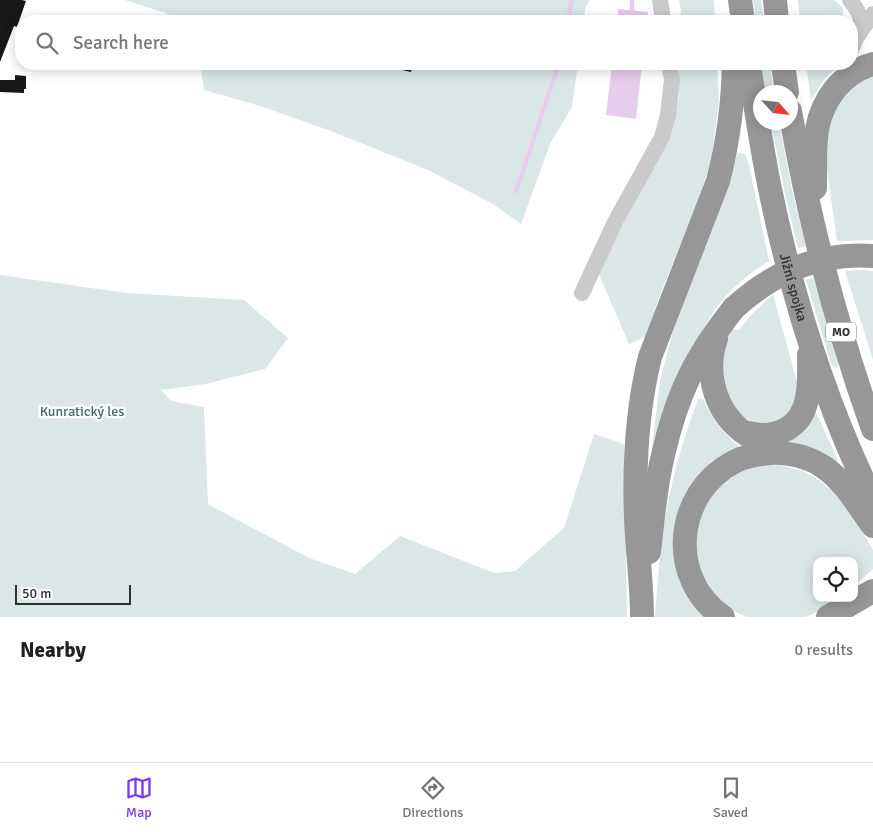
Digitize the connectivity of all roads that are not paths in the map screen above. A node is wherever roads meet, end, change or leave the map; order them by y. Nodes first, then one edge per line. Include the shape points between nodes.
1 (660, 0) edge
2 (734, 0) edge
3 (740, 0) edge
4 (775, 0) edge
5 (850, 0) edge
6 (873, 14) edge
7 (662, 15) edge
8 (734, 15) edge
9 (742, 15) edge
10 (776, 15) edge
11 (859, 59) edge
12 (670, 70) edge
13 (734, 70) edge
14 (750, 70) edge
15 (784, 70) edge
16 (850, 70) edge
17 (786, 85) edge
18 (794, 130) edge
19 (815, 233) junction
20 (873, 256) edge
21 (582, 293) dead end
22 (729, 314) junction
23 (806, 329) junction
24 (873, 429) edge
25 (740, 430) junction
26 (792, 455) junction
27 (873, 501) edge
28 (873, 526) edge
29 (867, 603) edge
30 (642, 610) edge
31 (723, 617) edge
32 (828, 617) edge

1 - 7 lane
2 - 8 highway
3 - 9 highway
4 - 10 highway
5 - 11 lane via 861,17
6 - 11 lane
12 - 21 lane via 668,115 662,137 614,222
13 - 30 highway via 730,122 718,181 660,329 643,383 636,444 636,518
14 - 23 highway, Jižní spojka / MO via 783,248
15 - 17 highway
16 - 19 highway via 822,108 817,126
18 - 19 highway, MO
19 - 24 highway, MO via 844,342
20 - 22 highway, bridge via 830,258 792,269 760,286
22 - 25 highway via 714,343 712,379 725,413
22 - 30 highway via 694,368 666,441
23 - 25 highway via 809,384 799,417 786,430 768,436
23 - 27 highway, Jižní spojka / MO via 838,422
25 - 26 highway via 758,442
26 - 28 highway via 814,462 832,474
26 - 31 highway via 762,454 735,461 712,477 694,503 685,534 686,562 701,596
29 - 32 highway

